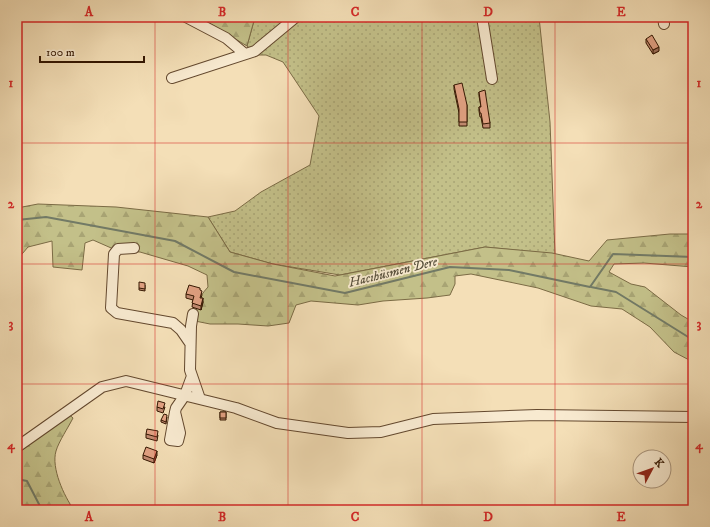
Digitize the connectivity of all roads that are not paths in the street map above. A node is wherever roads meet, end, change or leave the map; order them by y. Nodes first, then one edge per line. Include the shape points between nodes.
1 (186, 17) edge
2 (296, 17) edge
3 (482, 17) edge
4 (245, 54) junction
5 (172, 78) dead end
6 (492, 79) dead end
7 (134, 248) dead end
8 (193, 314) dead end
9 (190, 342) junction
10 (189, 356) junction
11 (192, 376) junction
12 (185, 395) junction
13 (200, 399) junction
14 (175, 412) dead end
15 (693, 417) edge
16 (17, 447) edge

1 - 4 street via 226,38
2 - 4 street via 255,51
3 - 6 street
4 - 5 street
7 - 9 street via 118,249 114,254 111,308 117,313 173,323
8 - 9 street
9 - 10 street
10 - 11 street
10 - 12 street via 181,387
11 - 12 street
11 - 13 street
12 - 13 street
12 - 14 street
12 - 16 street via 126,381 102,387
13 - 15 street via 236,408 277,423 348,433 381,432 433,420 537,415

